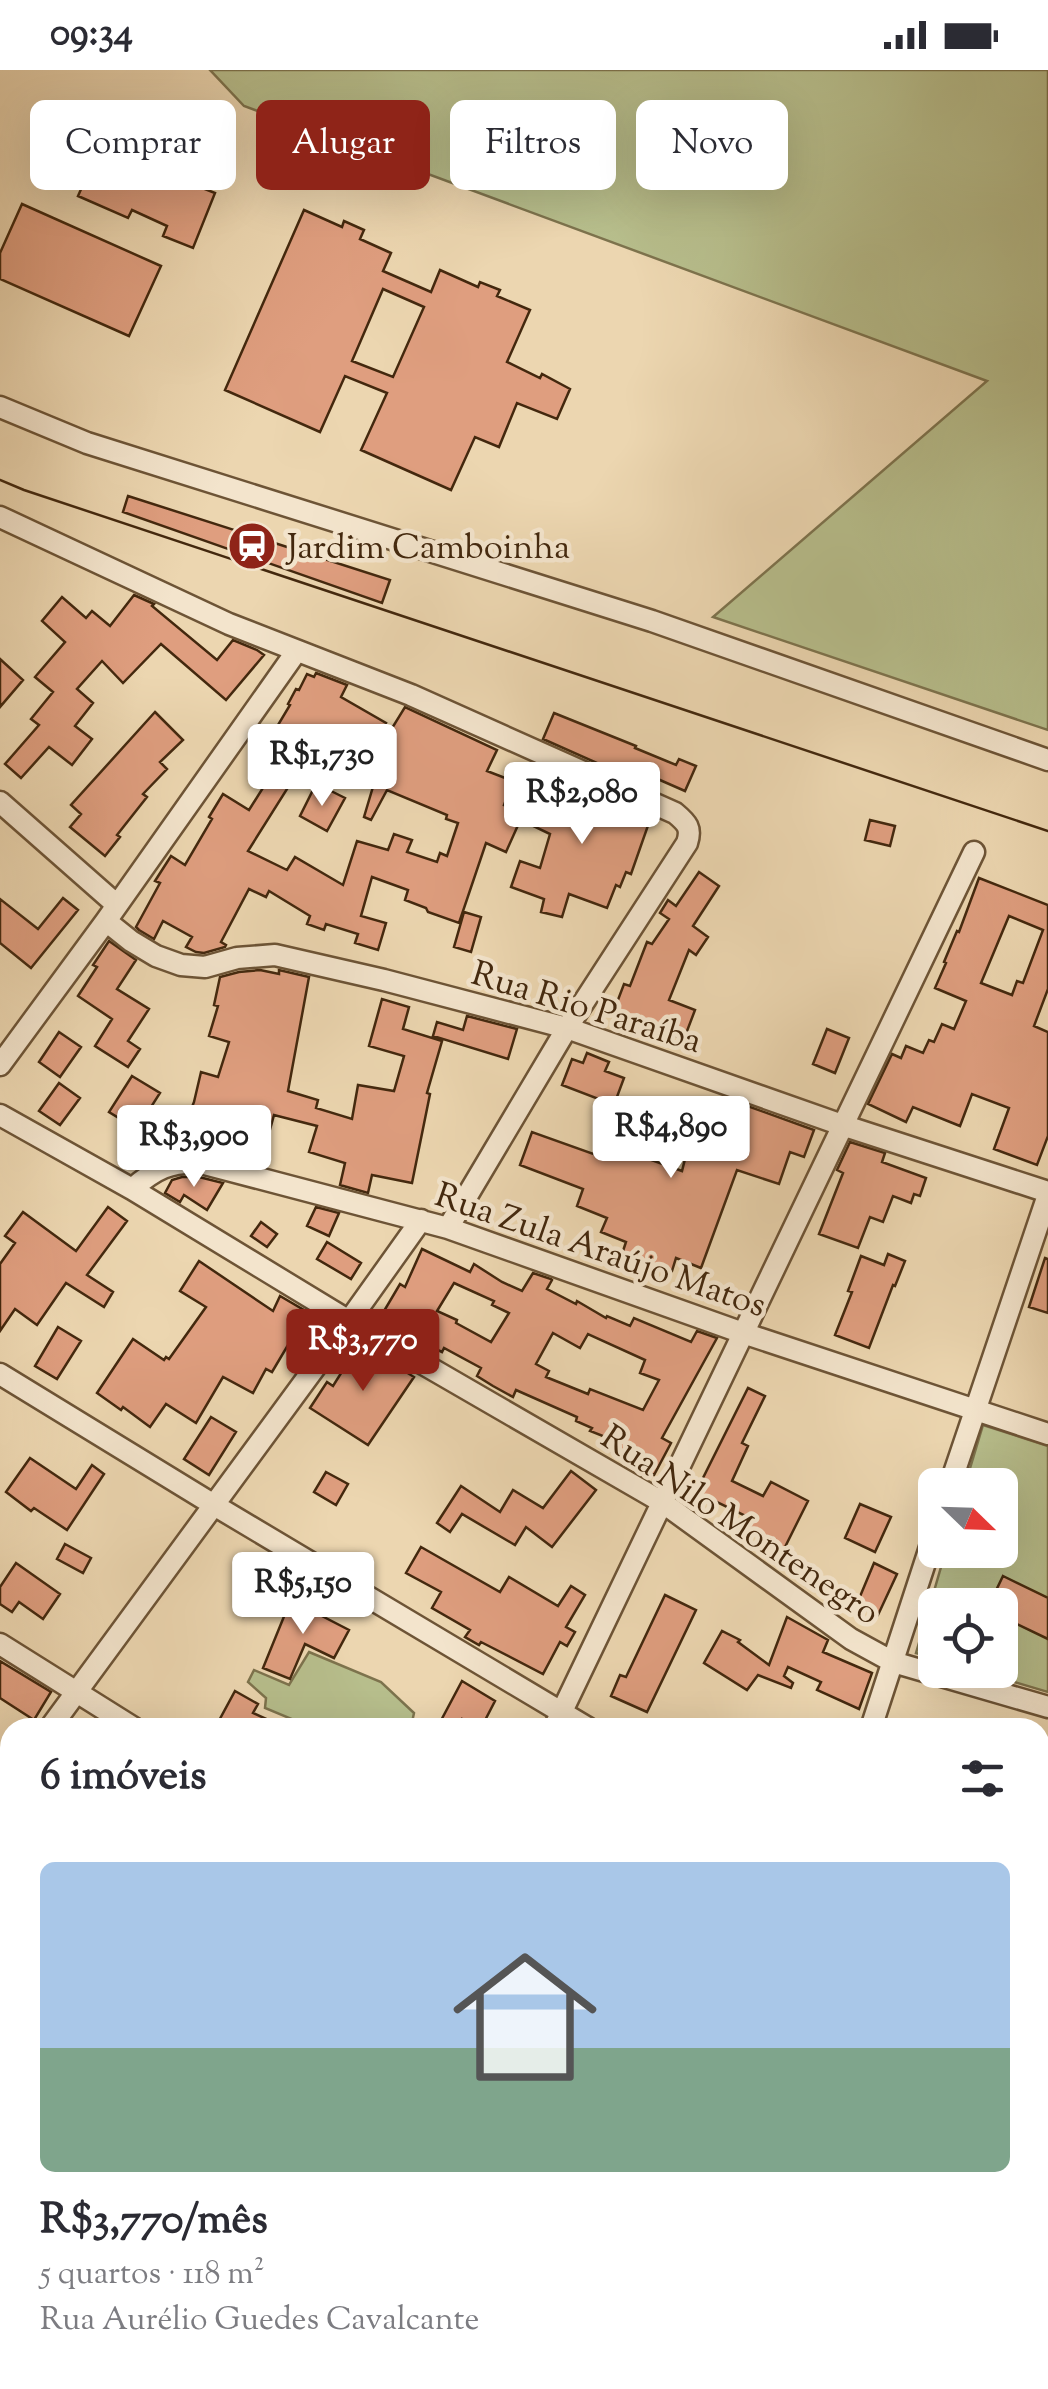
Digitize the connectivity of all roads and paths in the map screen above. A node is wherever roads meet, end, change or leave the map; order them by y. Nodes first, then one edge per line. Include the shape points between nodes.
1 (0, 407) edge
2 (0, 517) edge
3 (296, 652) junction
4 (1048, 760) edge
5 (0, 802) edge
6 (974, 852) dead end
7 (112, 913) junction
8 (567, 1028) junction
9 (0, 1065) edge
10 (0, 1115) edge
11 (842, 1125) junction
12 (132, 1189) junction
13 (1048, 1194) edge
14 (421, 1220) junction
15 (448, 1228) junction
16 (350, 1321) junction
17 (743, 1332) junction
18 (0, 1374) edge
19 (975, 1410) junction
20 (1048, 1434) edge
21 (956, 1468) edge
22 (662, 1502) junction
23 (214, 1505) junction
24 (923, 1568) edge
25 (0, 1644) edge
26 (893, 1662) junction
27 (75, 1692) junction
28 (1048, 1708) edge
29 (57, 1718) edge
30 (118, 1718) edge
31 (556, 1718) edge
32 (558, 1718) edge
33 (874, 1718) edge

1 - 4 street via 88,443 652,621
2 - 3 street
3 - 7 street
3 - 8 street via 434,705 675,813 688,826 687,843
5 - 7 street, Rua Rio Paraíba
6 - 11 street
7 - 8 street, Rua Rio Paraíba via 132,941 181,964 205,967 275,956
7 - 9 street
8 - 11 street, Rua Rio Paraíba
8 - 15 street
10 - 12 street, Rua Nilo Montenegro
11 - 13 street, Rua Rio Paraíba
11 - 17 street
12 - 14 street, Rua Zula Araújo Matos via 162,1167 188,1162
12 - 16 street, Rua Nilo Montenegro
13 - 19 street
14 - 15 street, Rua Zula Araújo Matos
14 - 16 street
15 - 17 street, Rua Zula Araújo Matos
16 - 22 street, Rua Nilo Montenegro
16 - 23 street
17 - 19 street, Rua Zula Araújo Matos
17 - 22 street
18 - 23 street
19 - 20 street, Rua Zula Araújo Matos
19 - 21 street
22 - 26 street, Rua Nilo Montenegro via 851,1639
22 - 32 street
23 - 27 street
23 - 31 street
24 - 26 street
25 - 27 street
26 - 28 street, Rua Nilo Montenegro
26 - 33 street
27 - 29 street
27 - 30 street

